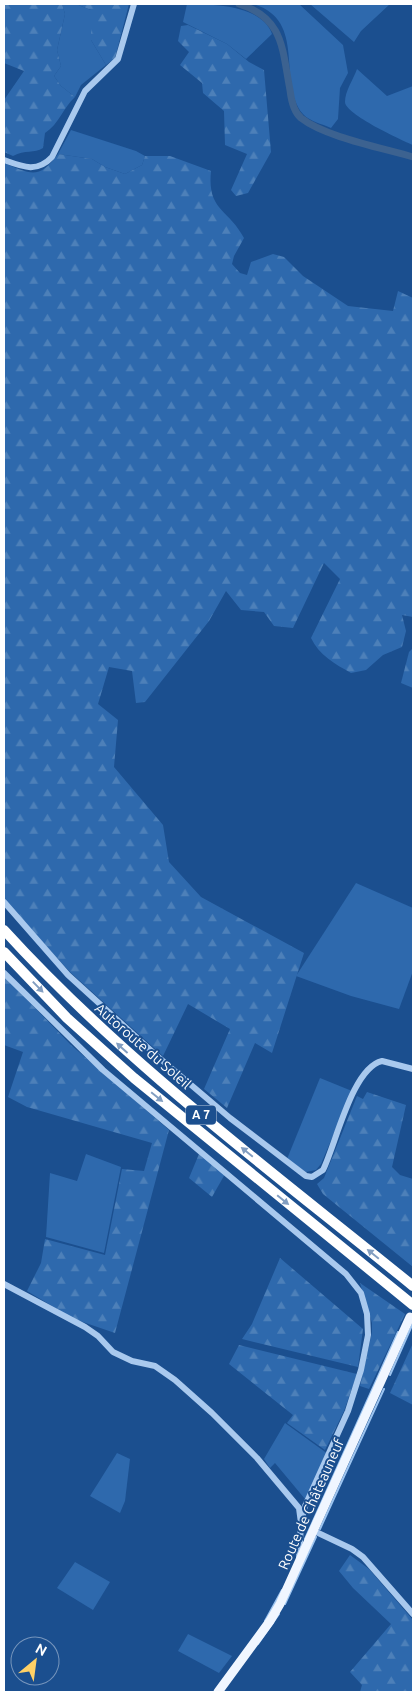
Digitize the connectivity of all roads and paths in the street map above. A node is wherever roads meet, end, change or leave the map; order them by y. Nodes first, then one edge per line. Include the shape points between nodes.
1 (134, 4) edge
2 (4, 160) edge
3 (4, 902) edge
4 (4, 930) edge
5 (4, 952) edge
6 (4, 973) edge
7 (413, 1069) edge
8 (4, 1284) edge
9 (412, 1286) edge
10 (413, 1305) edge
11 (410, 1317) dead end
12 (301, 1523) junction
13 (314, 1531) junction
14 (299, 1563) junction
15 (413, 1614) edge
16 (218, 1692) edge

1 - 2 street via 118,59 85,91 52,157 35,168
3 - 7 street via 68,975 157,1056 306,1176 312,1177 323,1170 357,1086 370,1066 382,1061
9 -> 4 highway, Autoroute du Soleil / A 7 via 144,1067 76,1006
5 -> 10 highway, Autoroute du Soleil / A 7 via 67,1018 134,1078
6 - 12 street via 103,1070 346,1274 361,1293 369,1324 361,1370 348,1411 305,1506
8 - 12 street via 85,1327 113,1352 132,1361 156,1366 175,1380 257,1458 298,1508
11 - 13 main road, Route de Châteauneuf
12 - 14 street
13 - 14 main road, Route de Châteauneuf
13 - 15 street via 363,1557
14 - 16 main road, Route de Châteauneuf via 270,1621

